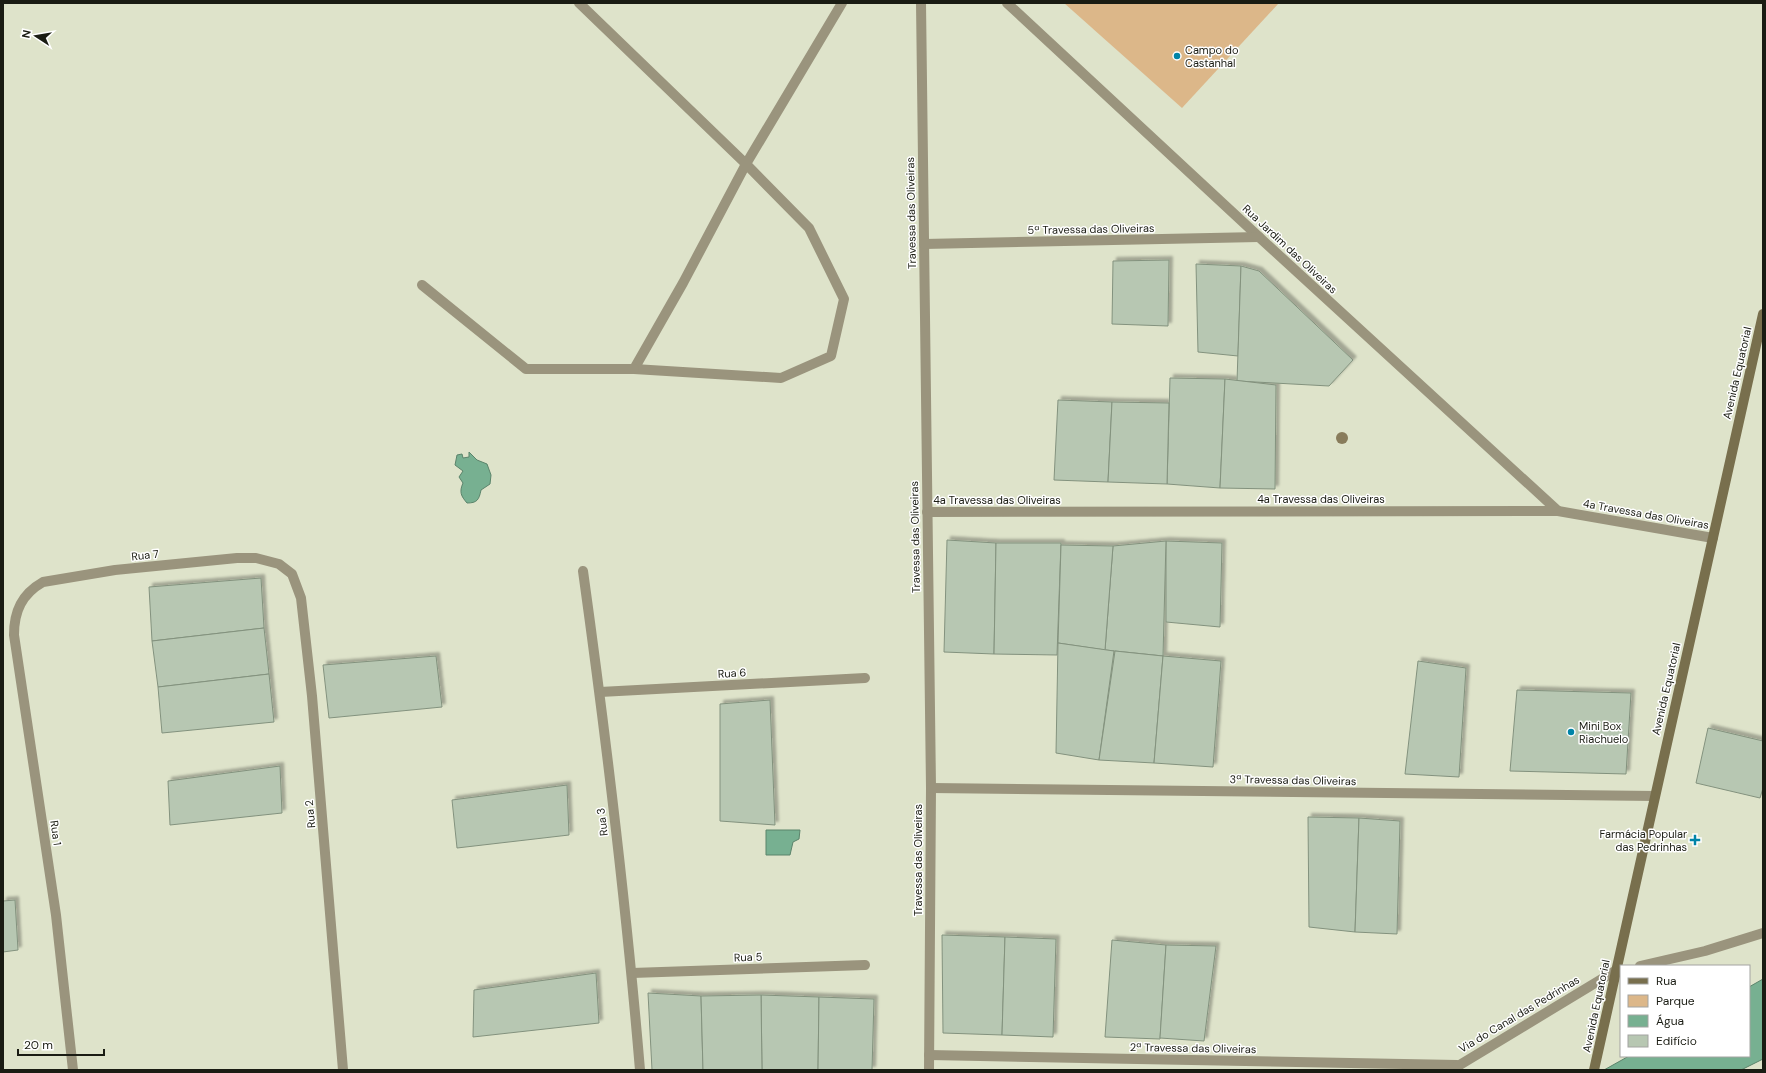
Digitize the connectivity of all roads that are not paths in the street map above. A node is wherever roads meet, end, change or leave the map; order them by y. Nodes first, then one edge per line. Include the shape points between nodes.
1 (579, 3) edge
2 (842, 3) edge
3 (921, 3) edge
4 (1007, 3) edge
5 (746, 164) junction
6 (1259, 238) junction
7 (924, 244) junction
8 (422, 285) dead end
9 (1763, 314) edge
10 (634, 369) junction
11 (1558, 511) junction
12 (927, 512) junction
13 (1713, 538) junction
14 (279, 564) joint
15 (584, 571) dead end
16 (21, 602) joint
17 (865, 678) dead end
18 (600, 692) junction
19 (931, 788) junction
20 (1655, 796) junction
21 (1763, 934) edge
22 (865, 965) dead end
23 (1645, 965) edge
24 (1618, 971) edge
25 (632, 973) junction
26 (929, 1055) junction
27 (1454, 1067) edge
28 (73, 1070) edge
29 (343, 1070) edge
30 (640, 1070) edge
31 (929, 1070) edge
32 (1594, 1070) edge

1 - 5 street
2 - 5 street
3 - 7 street, Travessa das Oliveiras
4 - 6 street, Rua Jardim das Oliveiras
5 - 10 street
5 - 10 street via 809,228 844,299 831,356 781,378
6 - 7 street, 5ª Travessa das Oliveiras
6 - 11 street, Rua Jardim das Oliveiras
7 - 12 street, Travessa das Oliveiras
8 - 10 street via 526,369
9 - 13 street, Avenida Equatorial
11 - 12 street, 4a Travessa das Oliveiras
11 - 13 street, 4a Travessa das Oliveiras
12 - 19 street, Travessa das Oliveiras
13 - 20 street, Avenida Equatorial
14 - 16 street, Rua 7 via 256,558 237,558 115,570 43,582
14 - 29 street, Rua 2 via 292,574 306,627
15 - 18 street, Rua 3
16 - 28 street, Rua 1 via 14,622 14,634 56,915
17 - 18 street, Rua 6
18 - 25 street, Rua 3
19 - 20 street, 3ª Travessa das Oliveiras
19 - 26 street, Travessa das Oliveiras
20 - 24 street, Avenida Equatorial
21 - 23 street via 1705,952
22 - 25 street, Rua 5
24 - 27 street, Via do Canal das Pedrinhas
24 - 32 street, Avenida Equatorial
25 - 30 street, Rua 3
26 - 27 street, 2ª Travessa das Oliveiras
26 - 31 street, Travessa das Oliveiras

